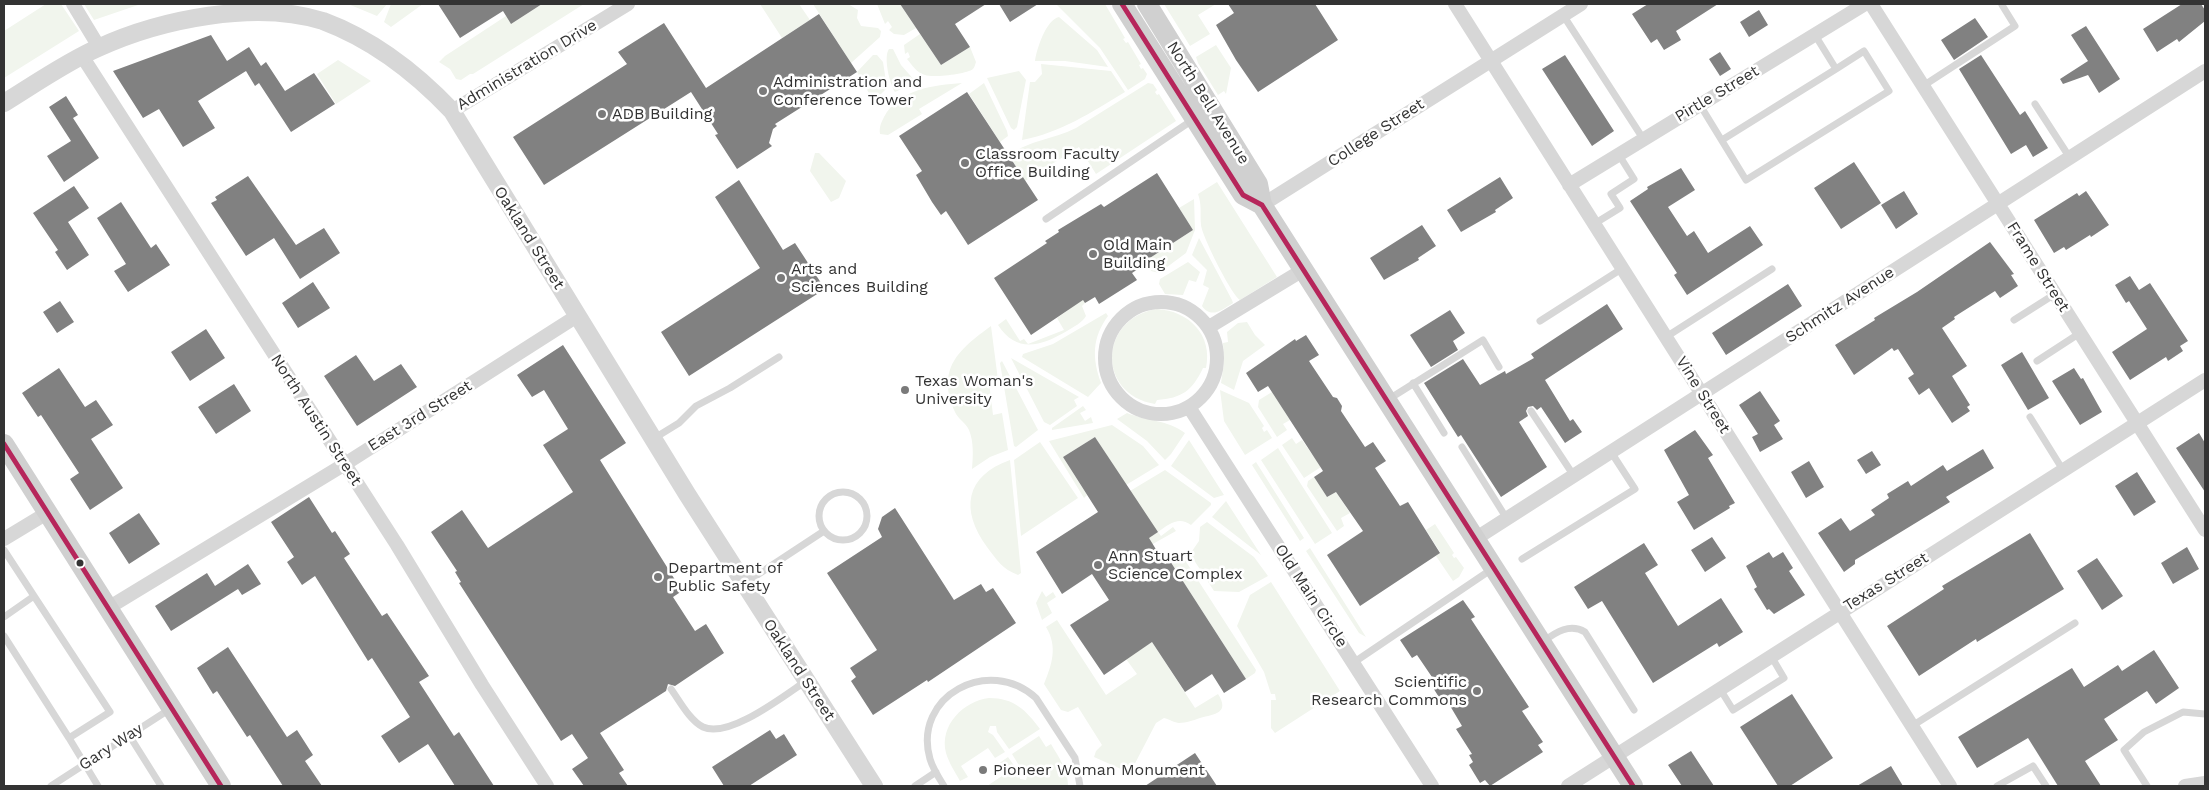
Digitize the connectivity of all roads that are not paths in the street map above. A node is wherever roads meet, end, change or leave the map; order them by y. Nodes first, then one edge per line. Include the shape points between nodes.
1 (73, 4) edge
2 (628, 4) edge
3 (1122, 4) edge
4 (1147, 4) edge
5 (1455, 4) edge
6 (1580, 4) edge
7 (1865, 4) edge
8 (1871, 4) edge
9 (2002, 5) dead end
10 (1563, 15) junction
11 (1815, 35) junction
12 (99, 47) junction
13 (82, 56) junction
14 (1490, 60) junction
15 (1836, 69) junction
16 (2205, 71) edge
17 (1923, 86) junction
18 (4, 103) edge
19 (2035, 104) dead end
20 (1700, 105) junction
21 (452, 112) junction
22 (1194, 119) junction
23 (1644, 140) junction
24 (1722, 140) junction
25 (1619, 155) junction
26 (2070, 158) junction
27 (1569, 185) junction
28 (1998, 204) junction
29 (1262, 205) junction
30 (1046, 219) dead end
31 (1594, 224) junction
32 (1623, 267) junction
33 (1772, 269) dead end
34 (1303, 270) junction
35 (2055, 294) junction
36 (577, 316) junction
37 (2014, 320) dead end
38 (1540, 321) dead end
39 (1209, 327) junction
40 (2080, 333) junction
41 (1666, 337) junction
42 (779, 358) dead end
43 (2037, 361) dead end
44 (1500, 367) dead end
45 (2205, 380) edge
46 (1413, 383) junction
47 (1702, 394) junction
48 (1386, 400) junction
49 (1189, 406) junction
50 (1531, 411) dead end
51 (2030, 416) dead end
52 (2137, 423) junction
53 (1444, 433) dead end
54 (653, 439) junction
55 (4, 444) edge
56 (1462, 447) dead end
57 (1611, 452) junction
58 (345, 464) junction
59 (2063, 470) junction
60 (1574, 476) junction
61 (47, 513) junction
62 (1507, 519) junction
63 (2205, 530) edge
64 (824, 531) junction
65 (4, 539) edge
66 (1475, 539) junction
67 (4, 550) edge
68 (1522, 559) dead end
69 (1494, 568) junction
70 (744, 584) junction
71 (34, 596) junction
72 (108, 608) junction
73 (1839, 611) junction
74 (4, 617) edge
75 (2075, 623) dead end
76 (4, 636) edge
77 (1541, 642) junction
78 (1771, 656) junction
79 (1353, 663) junction
80 (807, 681) junction
81 (671, 688) dead end
82 (1720, 689) junction
83 (172, 708) junction
84 (1634, 710) dead end
85 (2205, 714) edge
86 (1912, 726) junction
87 (129, 736) junction
88 (69, 738) junction
89 (1615, 757) junction
90 (84, 765) junction
91 (936, 772) junction
92 (2205, 783) edge
93 (51, 786) edge
94 (98, 786) edge
95 (162, 786) edge
96 (221, 786) edge
97 (547, 786) edge
98 (874, 786) edge
99 (915, 786) edge
100 (944, 786) edge
101 (1080, 786) edge
102 (1432, 786) edge
103 (1568, 786) edge
104 (1633, 786) edge
105 (1950, 786) edge
106 (1997, 786) edge
107 (2046, 786) edge
108 (2147, 786) edge
109 (2185, 786) edge

1 - 12 street
2 - 21 street, Administration Drive
3 - 22 main road, North Bell Avenue
4 - 29 main road, North Bell Avenue via 1258,184
5 - 14 street, Vine Street
6 - 10 street, College Street
7 - 11 street, Pirtle Street
8 - 17 street, Frame Street
9 - 17 lane via 2015,26
10 - 14 street, College Street
10 - 23 lane
11 - 15 lane
11 - 20 street, Pirtle Street
12 - 13 street, Oakland Street
12 - 21 street, Oakland Street via 201,14 253,11 290,14 322,20 370,43 408,68
13 - 18 street, Oakland Street
13 - 58 street, North Austin Street
14 - 27 street, Vine Street
14 - 29 street, College Street
15 - 24 lane
15 - 24 lane via 1864,51 1889,91 1746,180
16 - 26 street, Schmitz Avenue
17 - 28 street, Frame Street
19 - 26 lane
20 - 23 street, Pirtle Street
20 - 24 lane
21 - 36 street, Oakland Street
22 - 29 main road, North Bell Avenue via 1243,195
22 - 30 lane
23 - 25 street, Pirtle Street
25 - 27 street, Pirtle Street
25 - 31 lane via 1634,179 1611,194 1620,208
26 - 28 street, Schmitz Avenue
27 - 31 street, Vine Street
28 - 35 street, Frame Street
28 - 47 street, Schmitz Avenue
29 - 34 main road, North Bell Avenue
31 - 32 street, Vine Street
32 - 38 lane
32 - 41 street, Vine Street
33 - 41 lane
34 - 39 street
34 - 48 main road, North Bell Avenue
35 - 37 lane
35 - 40 street, Frame Street
36 - 54 street, Oakland Street
36 - 58 street, East 3rd Street
39 - 49 street via 1218,353 1216,373 1205,394
39 - 49 street via 1186,306 1160,301 1144,304 1118,321 1106,347 1108,376 1117,393 1131,406 1163,414
40 - 43 lane
40 - 52 street, Frame Street
41 - 47 street, Vine Street
42 - 54 lane via 696,406 679,423
44 - 46 lane via 1482,340
45 - 52 street, Texas Street
46 - 48 lane
46 - 53 lane
47 - 57 street, Schmitz Avenue
47 - 73 street, Vine Street
48 - 66 main road, North Bell Avenue
49 - 79 street, Old Main Circle
50 - 60 lane
51 - 59 lane
52 - 59 street, Texas Street
52 - 63 street, Frame Street
54 - 70 street, Oakland Street
55 - 61 main road
56 - 62 lane
57 - 60 street, Schmitz Avenue
57 - 68 lane via 1635,489
58 - 72 street, East 3rd Street
58 - 97 street, North Austin Street
59 - 73 street, Texas Street
60 - 62 street, Schmitz Avenue
61 - 65 street
61 - 72 main road
62 - 66 street, Schmitz Avenue
64 - 64 lane via 844,540 858,534 863,529 867,513 860,499 845,492 829,496 820,509
64 - 70 lane
66 - 69 main road, North Bell Avenue
67 - 71 lane
69 - 77 main road, North Bell Avenue
69 - 79 lane
70 - 80 street, Oakland Street
71 - 74 lane
71 - 88 lane via 110,712
72 - 83 main road
73 - 78 street, Texas Street
73 - 86 street, Vine Street
75 - 86 lane
76 - 88 lane
77 - 84 lane via 1560,630 1573,628 1584,632
77 - 89 main road, North Bell Avenue
78 - 82 street, Texas Street
78 - 82 lane via 1784,678 1733,710
79 - 102 street, Old Main Circle
80 - 81 lane via 738,724 718,730 703,727
80 - 98 street, Oakland Street
82 - 89 street, Texas Street
83 - 87 lane, Gary Way
83 - 96 main road
85 - 108 lane via 2183,712 2144,732 2124,750
86 - 105 street, Vine Street
87 - 90 lane, Gary Way
87 - 95 lane
88 - 90 lane
89 - 103 street, Texas Street
89 - 104 main road, North Bell Avenue
90 - 93 lane, Gary Way
90 - 94 lane
91 - 99 lane
91 - 100 lane
91 - 101 lane via 927,740 932,720 942,703 966,684 998,680 1018,686 1036,698 1075,758
92 - 109 street
106 - 107 lane via 2033,766

